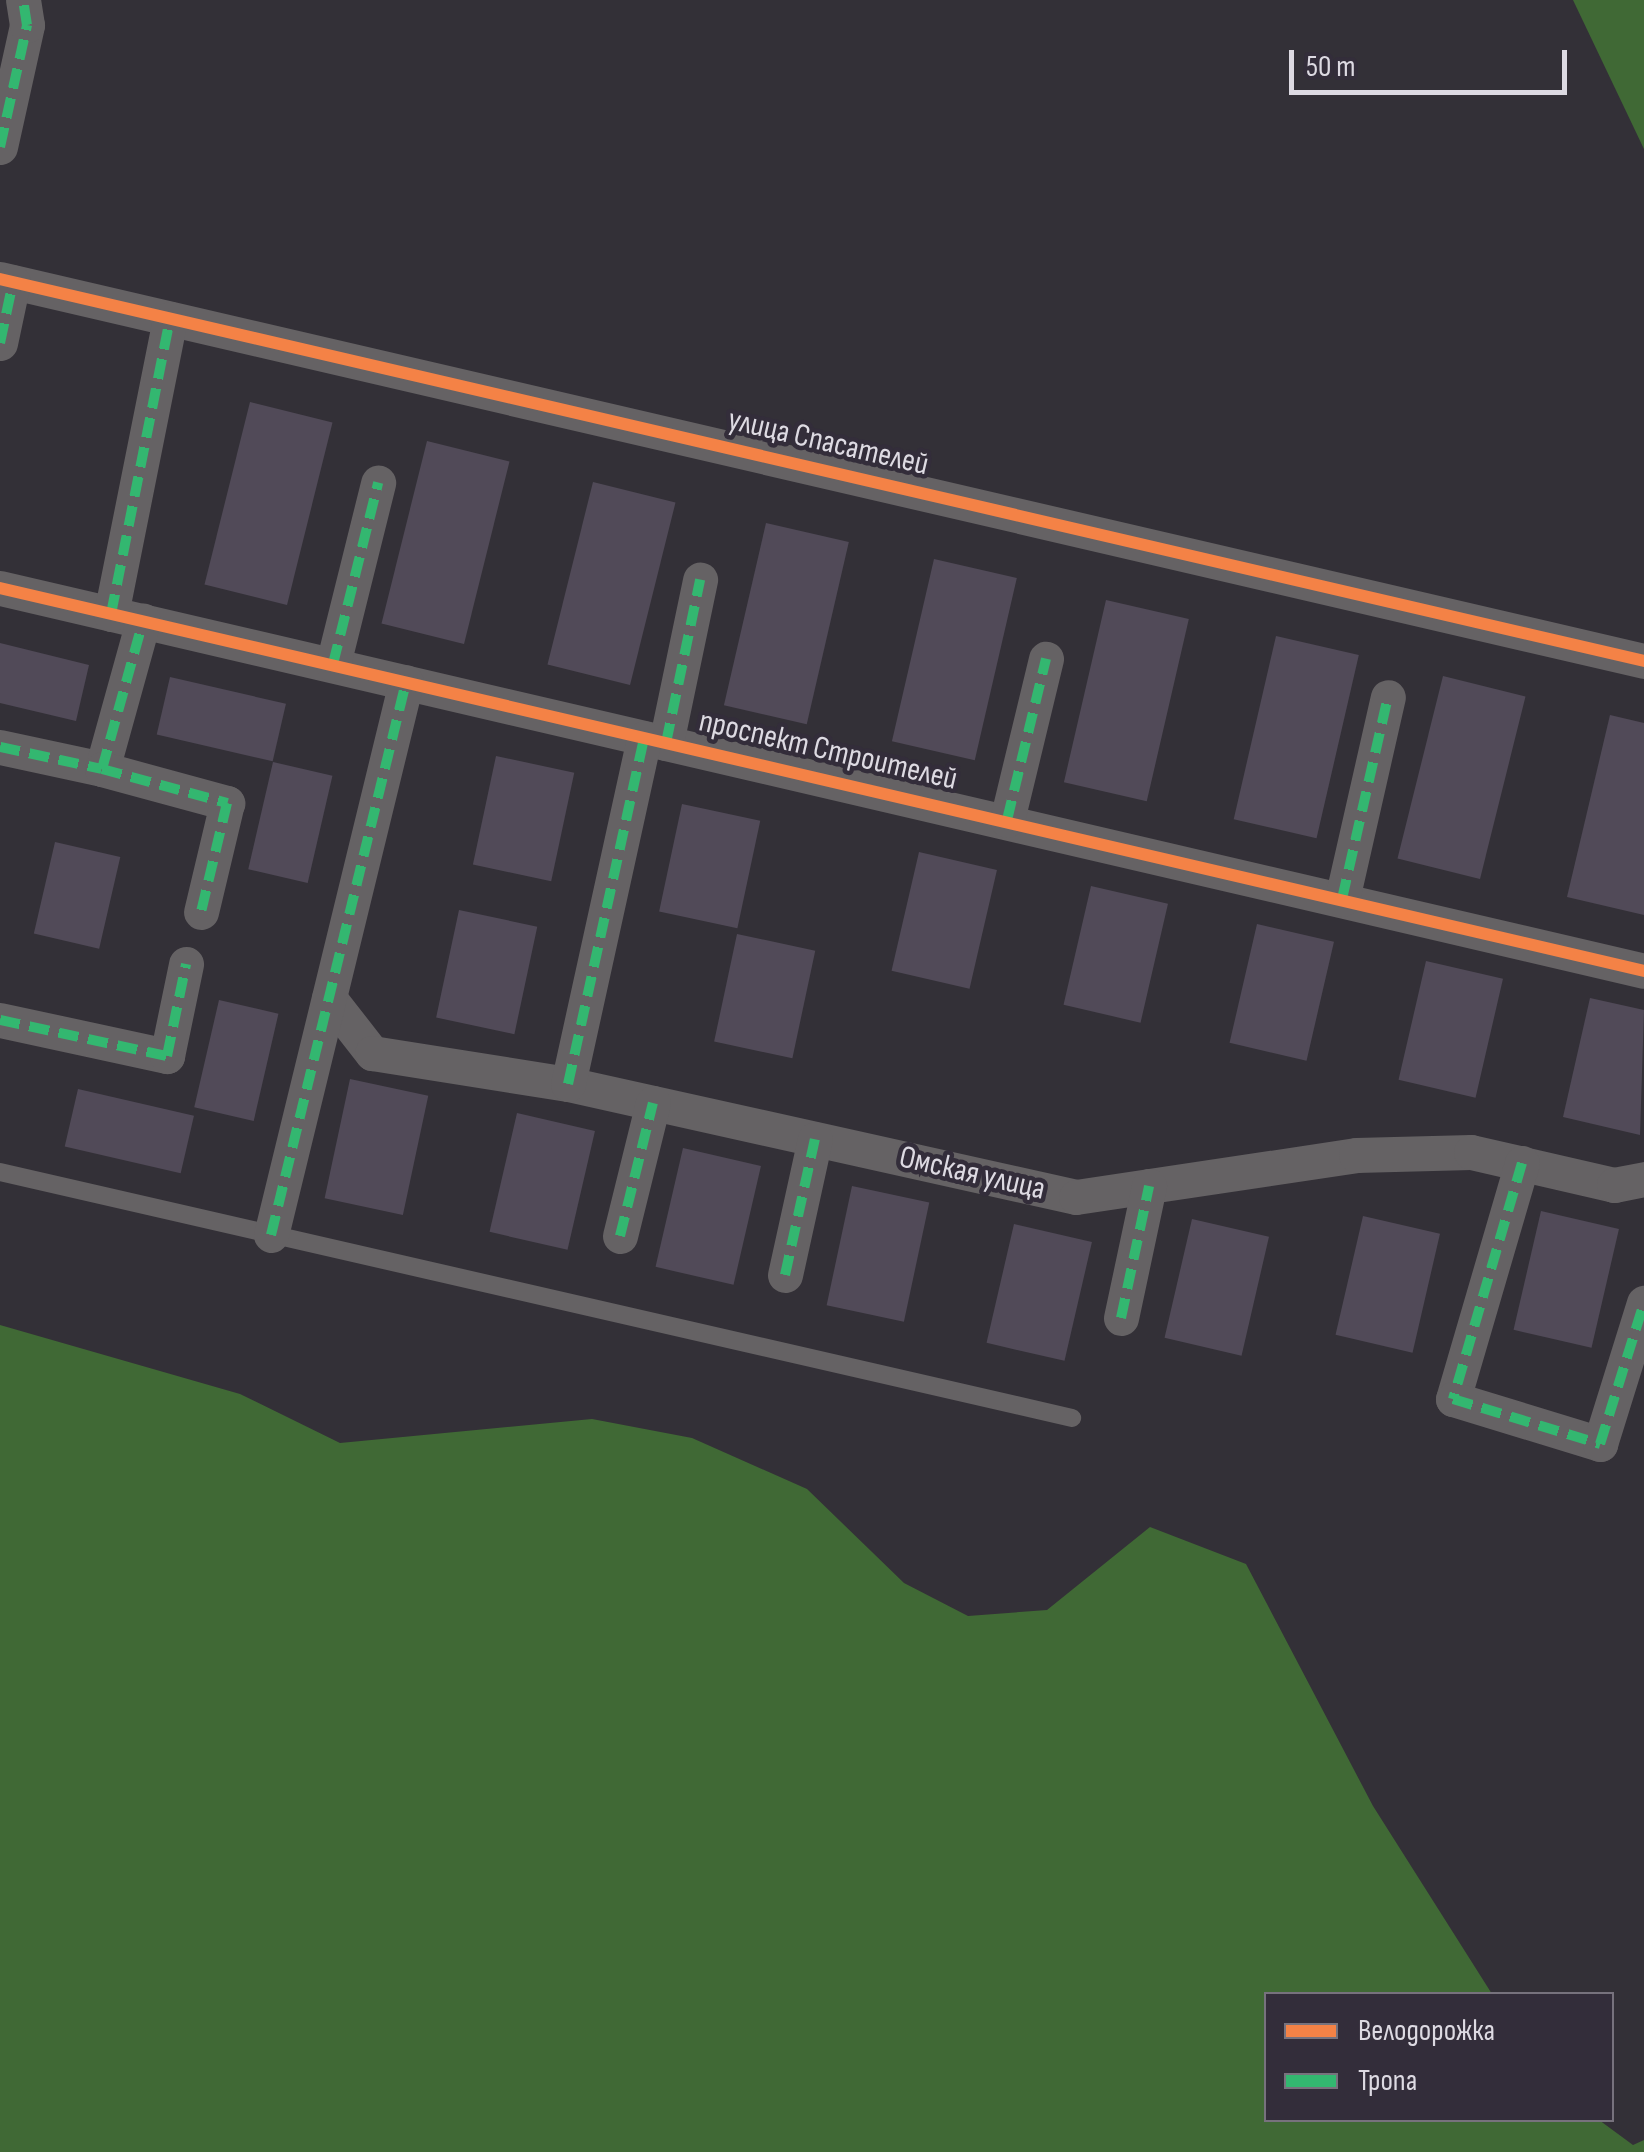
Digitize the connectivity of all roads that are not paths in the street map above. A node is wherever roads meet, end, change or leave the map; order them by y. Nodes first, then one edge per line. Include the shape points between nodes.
1 (22, 0) edge
2 (0, 148) edge
3 (7, 281) edge
4 (170, 319) junction
5 (0, 343) edge
6 (378, 483) dead end
7 (700, 580) dead end
8 (0, 588) edge
9 (127, 618) junction
10 (1046, 659) dead end
11 (1644, 660) edge
12 (333, 664) junction
13 (406, 682) junction
14 (1388, 697) dead end
15 (655, 741) junction
16 (0, 747) edge
17 (102, 769) junction
18 (1007, 820) junction
19 (1342, 899) junction
20 (201, 912) dead end
21 (186, 964) dead end
22 (1644, 970) edge
23 (329, 998) junction
24 (0, 1020) edge
25 (568, 1084) junction
26 (653, 1103) junction
27 (814, 1139) junction
28 (1522, 1163) junction
29 (0, 1172) edge
30 (1644, 1179) edge
31 (1149, 1186) junction
32 (271, 1234) junction
33 (620, 1236) dead end
34 (786, 1275) dead end
35 (1644, 1302) edge
36 (1121, 1318) dead end
37 (1072, 1418) dead end

1 - 2 street via 27,24
3 - 4 street, улица Спасателей
3 - 5 street
4 - 9 street
4 - 11 street, улица Спасателей
6 - 12 street
7 - 15 street
8 - 9 street, проспект Строителей
9 - 12 street, проспект Строителей
9 - 17 street
10 - 18 street
12 - 13 street, проспект Строителей
13 - 15 street, проспект Строителей
13 - 23 street
14 - 19 street
15 - 18 street, проспект Строителей
15 - 25 street
16 - 17 street
17 - 20 street via 227,804
18 - 19 street, проспект Строителей
19 - 22 street, проспект Строителей
21 - 24 street via 167,1056
23 - 25 street, Омская улица via 372,1053
23 - 32 street
25 - 26 street, Омская улица
26 - 27 street, Омская улица
26 - 33 street
27 - 31 street, Омская улица via 1076,1197
27 - 34 street
28 - 30 street, Омская улица via 1614,1185
28 - 31 street, Омская улица via 1471,1152 1356,1155
28 - 35 street via 1453,1399 1600,1444
29 - 32 lane
31 - 36 street
32 - 37 lane

